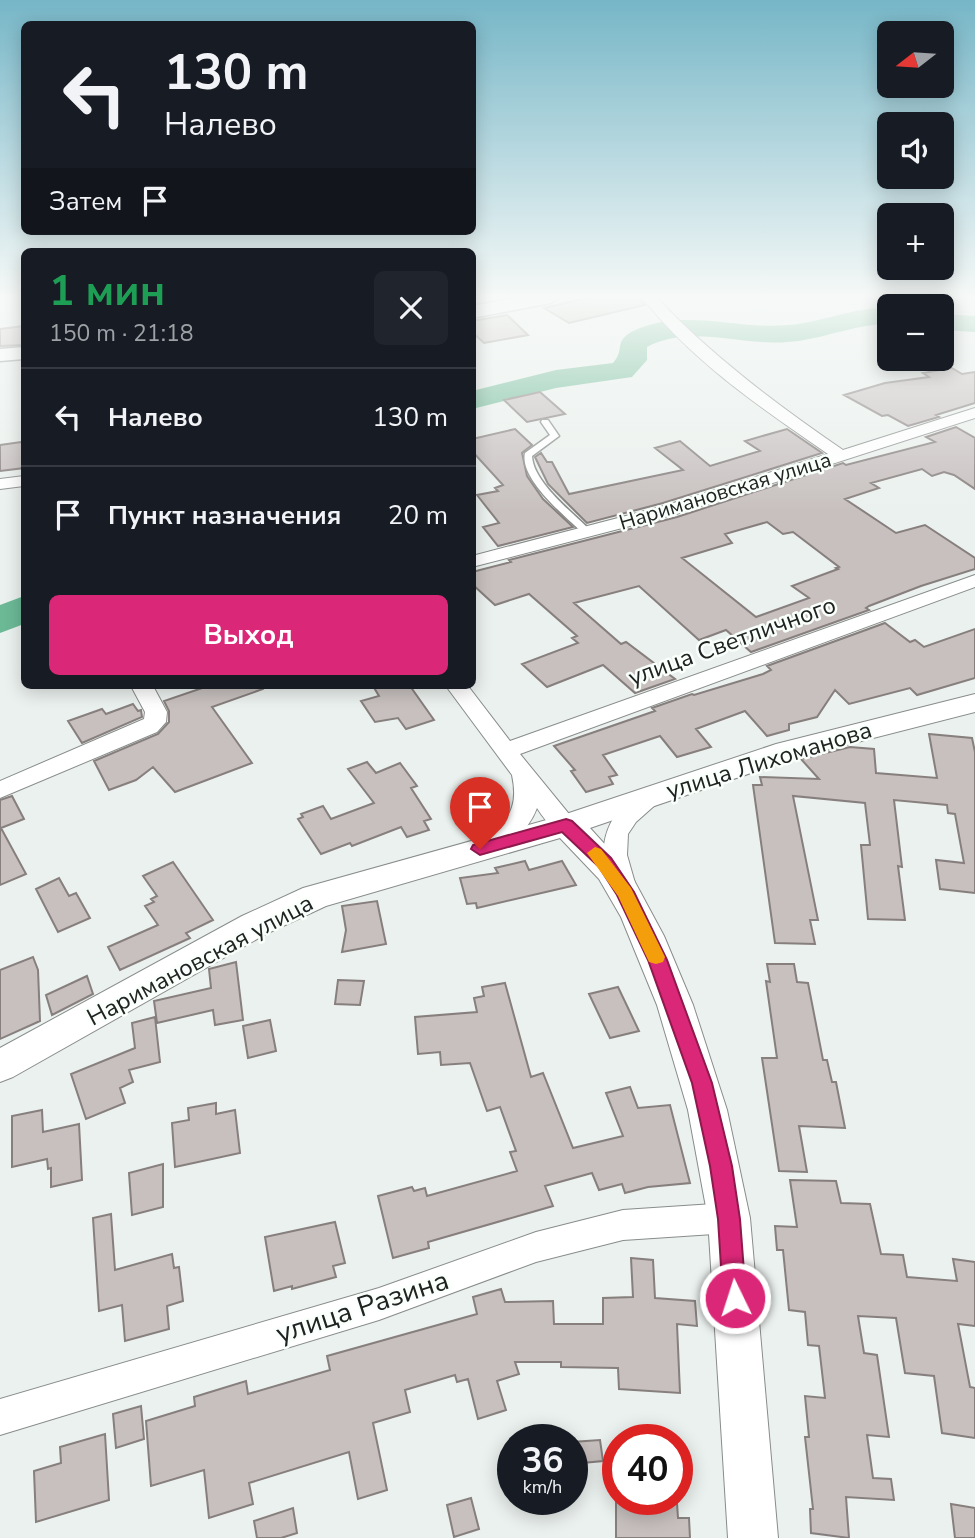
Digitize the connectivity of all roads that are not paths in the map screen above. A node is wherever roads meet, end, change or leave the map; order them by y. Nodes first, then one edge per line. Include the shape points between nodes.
1 (724, 369) edge
2 (975, 413) edge
3 (545, 422) dead end
4 (842, 456) junction
5 (21, 481) edge
6 (0, 484) edge
7 (587, 532) junction
8 (476, 561) edge
9 (975, 581) edge
10 (144, 689) edge
11 (459, 689) edge
12 (975, 704) edge
13 (508, 750) junction
14 (522, 769) junction
15 (0, 789) edge
16 (660, 793) junction
17 (566, 825) junction
18 (480, 849) junction
19 (625, 892) junction
20 (32, 1049) junction
21 (0, 1066) edge
22 (0, 1084) edge
23 (729, 1219) junction
24 (0, 1418) edge
25 (753, 1538) edge

1 - 4 street via 770,407
2 - 4 street, Наримановская улица
3 - 7 lane via 555,436 526,461
4 - 7 street, Наримановская улица
5 - 6 street
7 - 8 street, Наримановская улица
9 - 13 street, улица Светличного
10 - 15 street via 156,712 149,727
11 - 13 street
12 - 16 street, улица Лихоманова via 786,751
13 - 14 street
14 - 17 street
14 - 18 street via 527,794 520,822
16 - 17 street, улица Лихоманова
16 - 19 street via 628,814 615,834 614,860
17 - 18 street, Наримановская улица
17 - 19 street via 605,863
18 - 20 street, Наримановская улица via 342,888 286,909
19 - 23 street via 691,1044 712,1122
20 - 21 street, Наримановская улица
20 - 22 street, Наримановская улица
23 - 24 street, улица Разина via 624,1225 548,1244 392,1300
23 - 25 street

